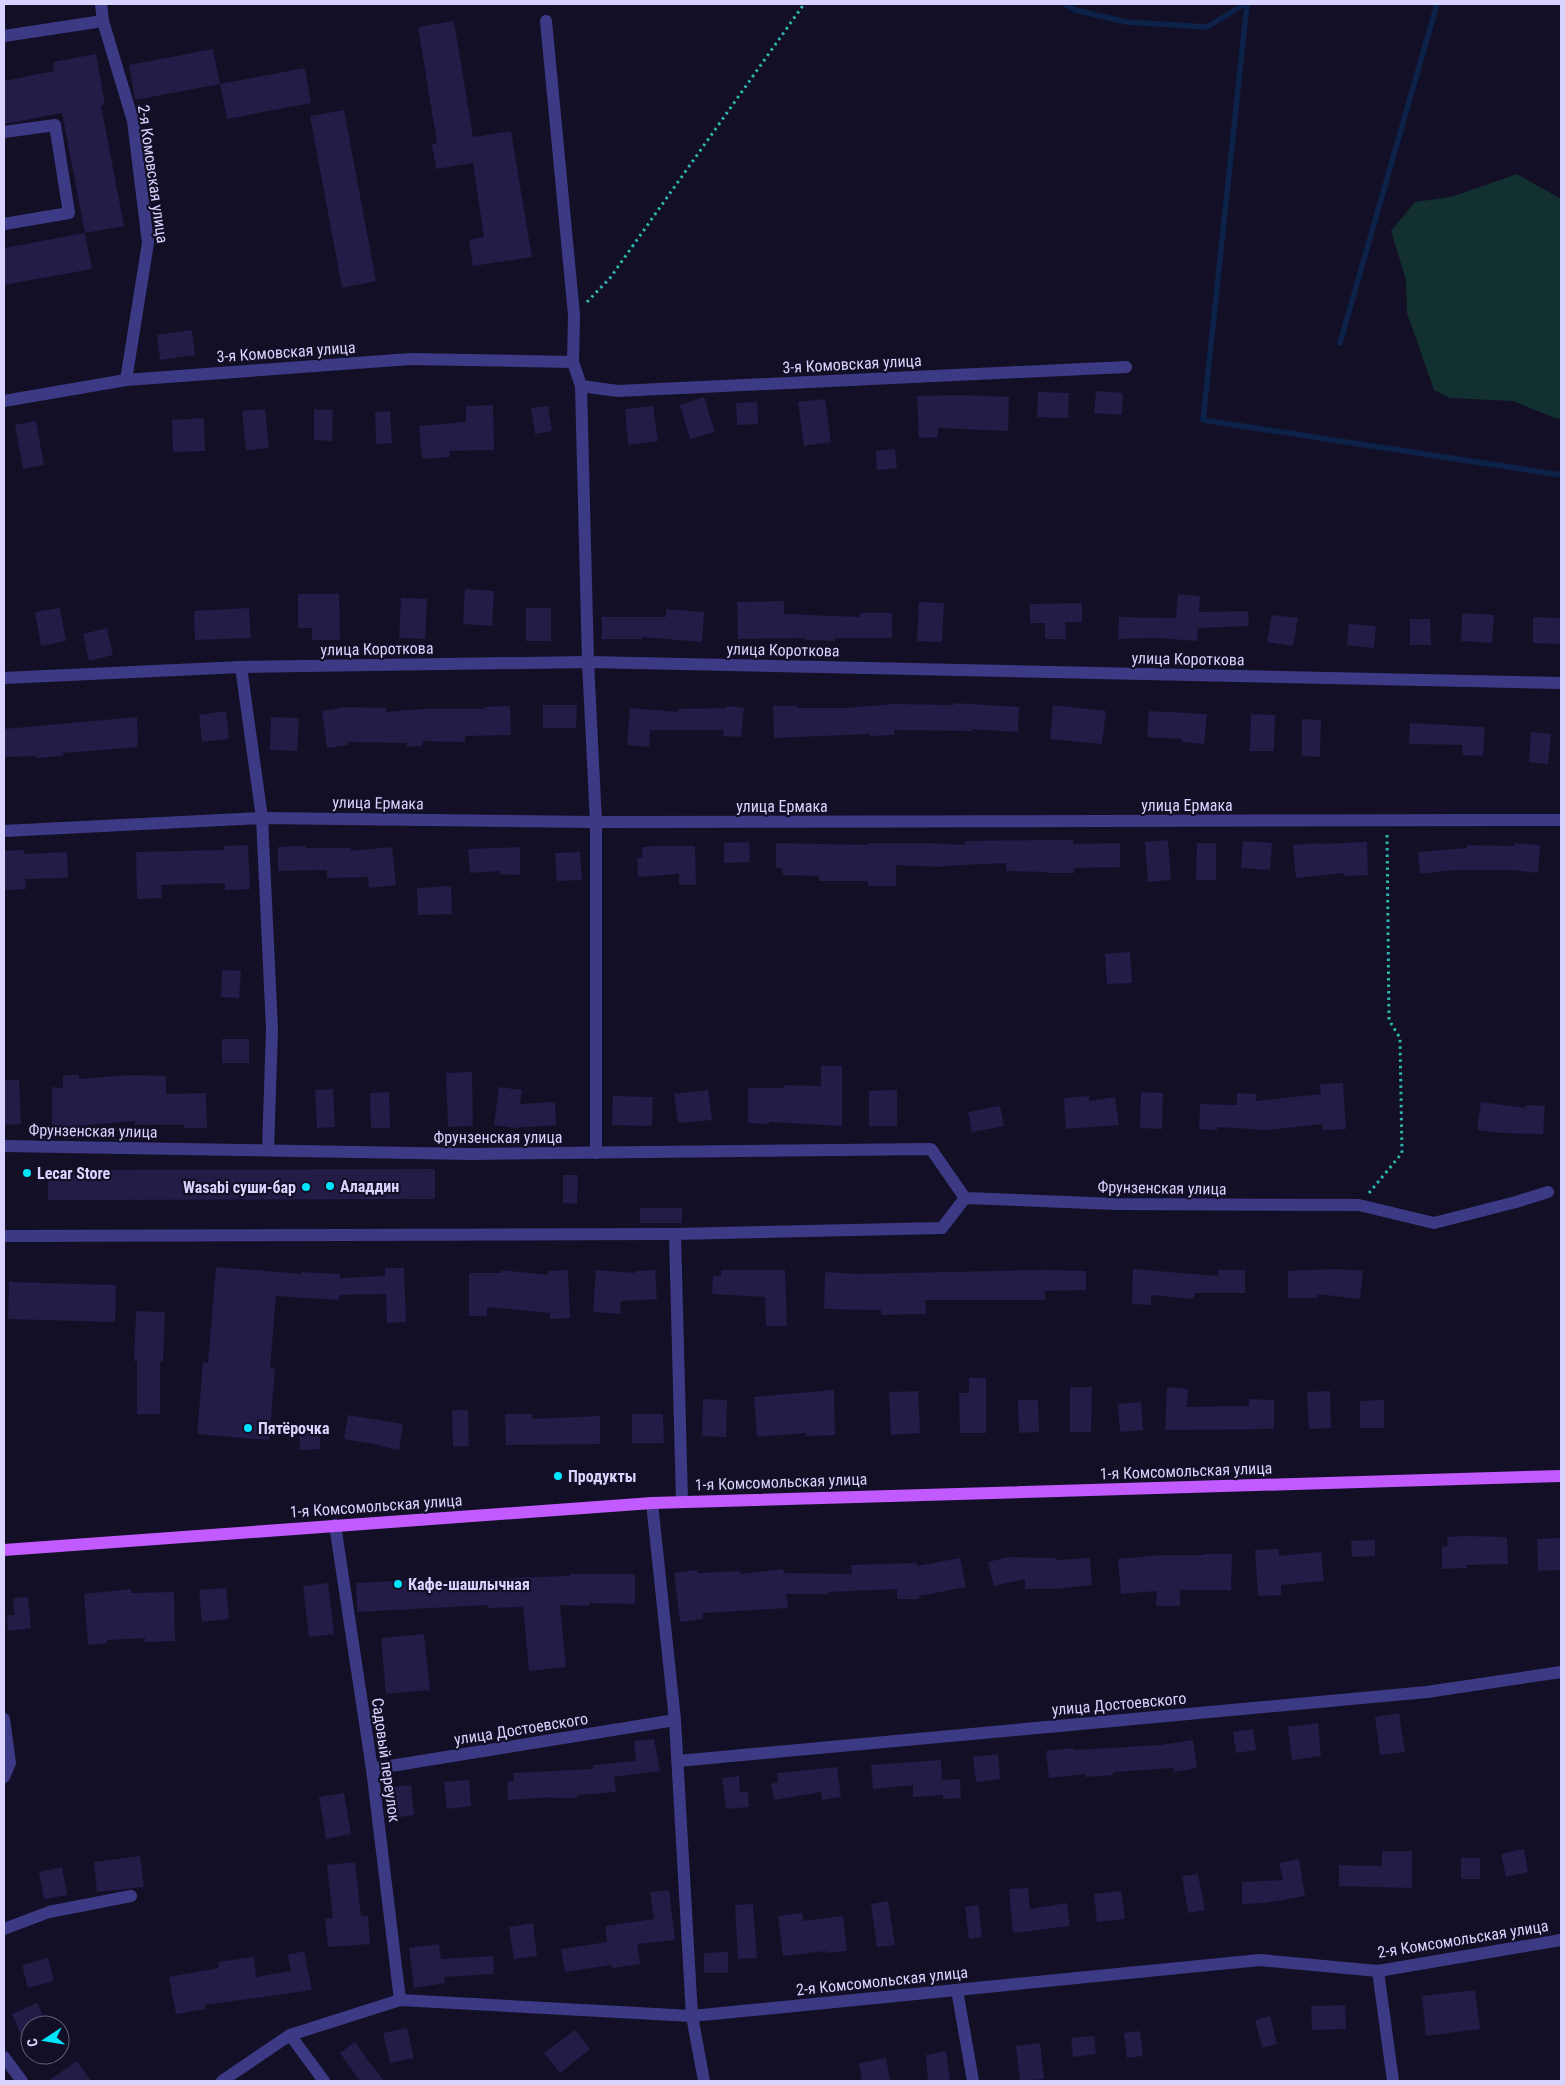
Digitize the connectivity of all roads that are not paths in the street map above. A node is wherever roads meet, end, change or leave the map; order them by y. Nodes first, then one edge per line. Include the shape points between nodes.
1 (101, 4) edge
2 (104, 21) junction
3 (546, 21) dead end
4 (4, 36) edge
5 (4, 132) edge
6 (4, 224) edge
7 (573, 362) junction
8 (1126, 367) dead end
9 (126, 380) junction
10 (581, 386) junction
11 (4, 400) edge
12 (588, 662) junction
13 (241, 667) junction
14 (4, 678) edge
15 (1561, 683) edge
16 (262, 818) junction
17 (1561, 820) edge
18 (596, 822) junction
19 (4, 831) edge
20 (4, 1146) edge
21 (268, 1150) junction
22 (596, 1154) junction
23 (1548, 1192) dead end
24 (966, 1198) junction
25 (675, 1234) junction
26 (4, 1236) edge
27 (1561, 1476) edge
28 (682, 1501) junction
29 (652, 1503) junction
30 (335, 1525) junction
31 (4, 1550) edge
32 (1561, 1672) edge
33 (4, 1719) edge
34 (675, 1720) junction
35 (678, 1761) junction
36 (372, 1769) junction
37 (4, 1777) edge
38 (131, 1896) dead end
39 (4, 1929) edge
40 (1561, 1940) edge
41 (1378, 1971) junction
42 (957, 1990) junction
43 (400, 2000) junction
44 (692, 2016) junction
45 (290, 2036) junction
46 (4, 2057) edge
47 (22, 2081) edge
48 (222, 2081) edge
49 (324, 2081) edge
50 (704, 2081) edge
51 (973, 2081) edge
52 (1393, 2081) edge

1 - 2 street, 2-я Комовская улица
2 - 4 street
2 - 9 street, 2-я Комовская улица via 133,122 148,243
3 - 7 street via 574,315
5 - 6 street via 55,125 69,213
7 - 9 street, 3-я Комовская улица via 410,359
7 - 10 street
8 - 10 street, 3-я Комовская улица via 618,391
9 - 11 street, 3-я Комовская улица
10 - 12 street
12 - 13 street, улица Короткова
12 - 15 street, улица Короткова
12 - 18 street
13 - 14 street, улица Короткова
13 - 16 street
16 - 18 street, улица Ермака
16 - 19 street, улица Ермака
16 - 21 street via 272,1029
17 - 18 street, улица Ермака
18 - 22 street
20 - 21 street, Фрунзенская улица
21 - 22 street, Фрунзенская улица
22 - 24 street, Фрунзенская улица via 931,1148
23 - 24 street, Фрунзенская улица via 1434,1224 1359,1205 1116,1204
24 - 25 street via 942,1228
25 - 26 street
25 - 28 street
27 - 28 main road, 1-я Комсомольская улица
28 - 29 main road, 1-я Комсомольская улица
29 - 30 main road, 1-я Комсомольская улица
29 - 34 street
30 - 31 main road, 1-я Комсомольская улица
30 - 36 street, Садовый переулок
32 - 35 street, улица Достоевского via 1418,1693
33 - 37 street via 10,1763
34 - 35 street
34 - 36 street, улица Достоевского
35 - 44 street
36 - 43 street, Садовый переулок
38 - 39 street via 49,1912
40 - 41 street, 2-я Комсомольская улица
41 - 42 street, 2-я Комсомольская улица via 1260,1960
41 - 52 street
42 - 44 street, 2-я Комсомольская улица
42 - 51 street
43 - 44 street, 2-я Комсомольская улица
43 - 45 street, 2-я Комсомольская улица
44 - 50 street
45 - 48 street, 2-я Комсомольская улица
45 - 49 street
46 - 47 street

